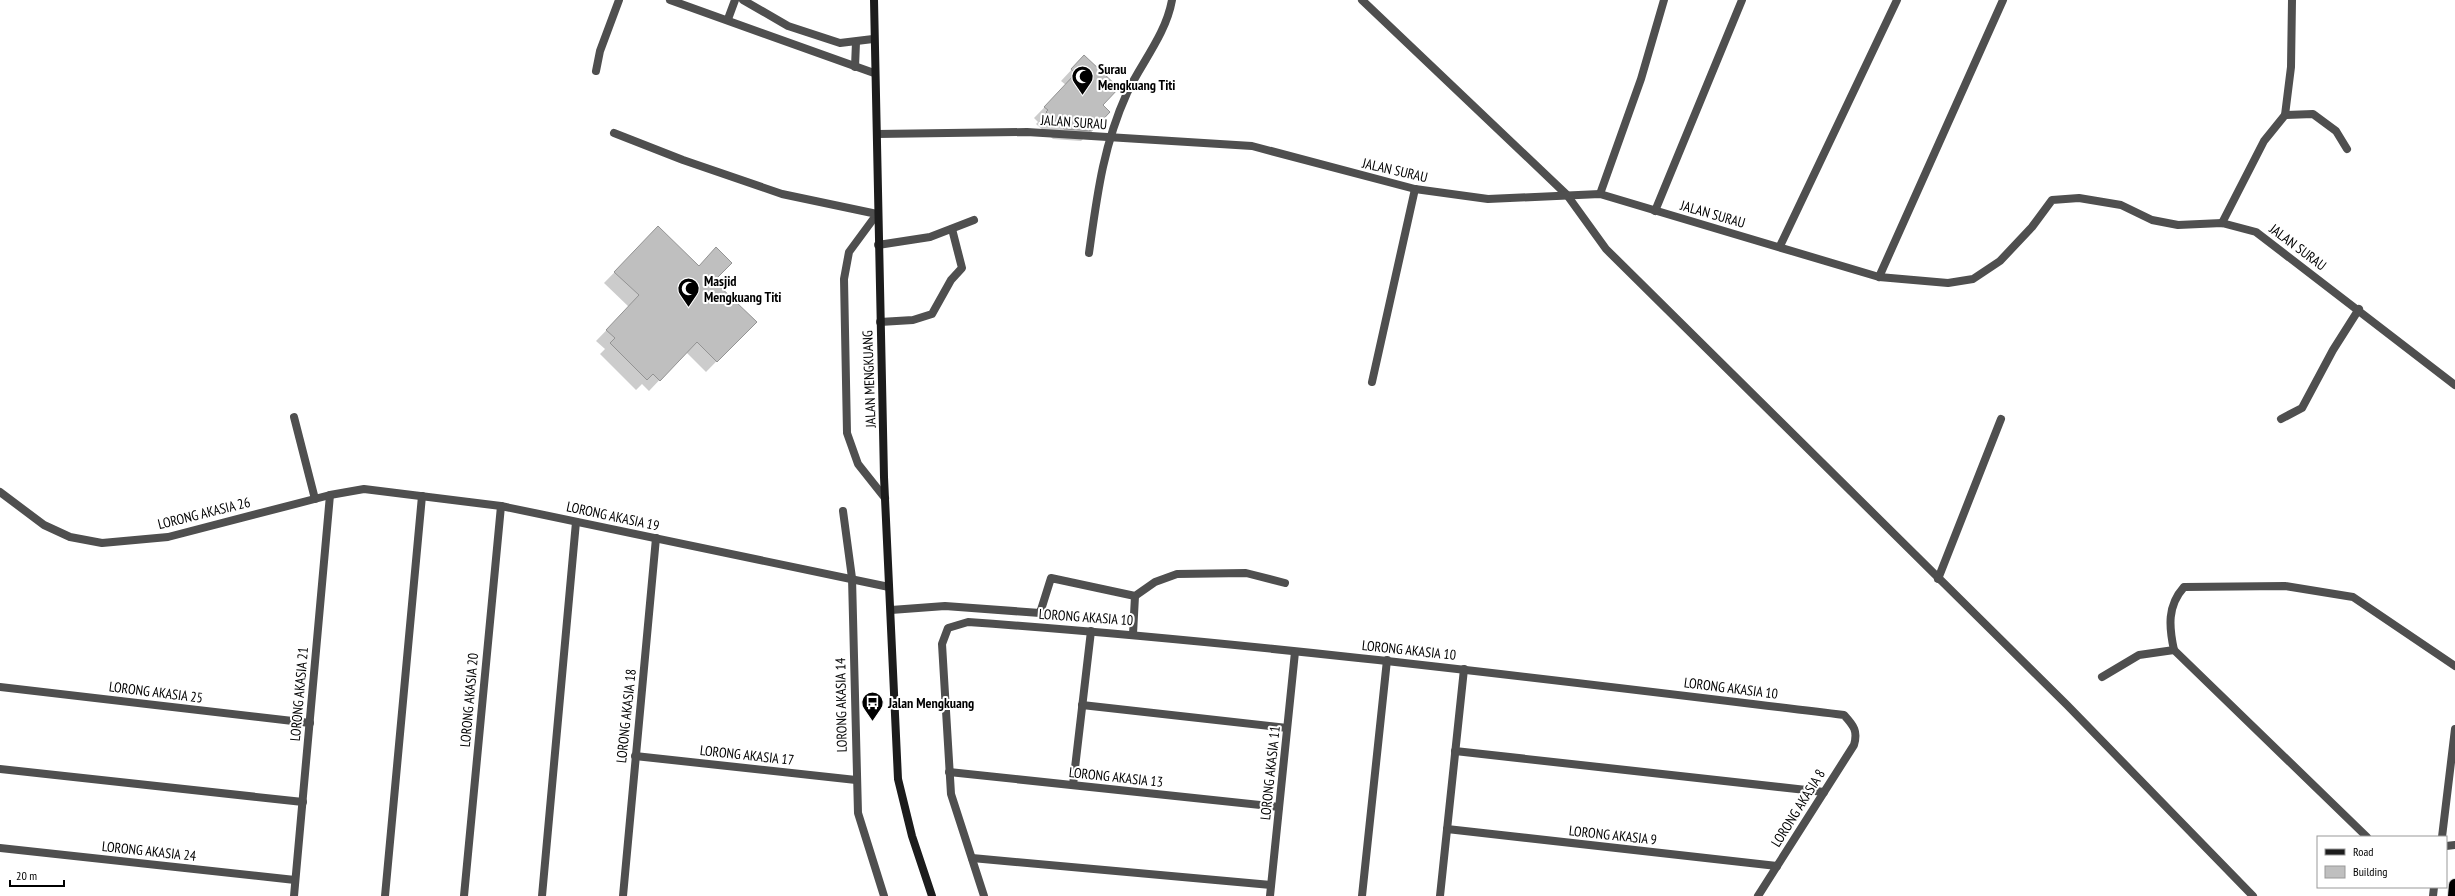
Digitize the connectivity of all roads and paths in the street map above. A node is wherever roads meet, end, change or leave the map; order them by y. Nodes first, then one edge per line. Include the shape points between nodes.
1 (619, 0) edge
2 (670, 0) edge
3 (735, 0) edge
4 (743, 0) edge
5 (874, 0) edge
6 (1172, 0) edge
7 (1362, 0) edge
8 (1664, 0) edge
9 (1742, 0) edge
10 (1897, 0) edge
11 (2003, 0) edge
12 (2292, 0) edge
13 (728, 19) junction
14 (873, 39) junction
15 (856, 42) junction
16 (855, 67) junction
17 (596, 71) dead end
18 (874, 73) junction
19 (2286, 115) junction
20 (614, 133) dead end
21 (877, 134) junction
22 (1109, 138) junction
23 (2347, 149) dead end
24 (1414, 189) junction
25 (1600, 194) junction
26 (1567, 195) junction
27 (1655, 211) junction
28 (877, 214) junction
29 (974, 220) dead end
30 (2222, 223) junction
31 (952, 229) junction
32 (878, 245) junction
33 (1780, 246) junction
34 (1089, 253) dead end
35 (1879, 277) junction
36 (2359, 309) junction
37 (880, 322) junction
38 (1372, 382) dead end
39 (2455, 385) edge
40 (294, 417) dead end
41 (2001, 419) dead end
42 (2281, 419) dead end
43 (0, 492) edge
44 (330, 495) junction
45 (422, 496) junction
46 (885, 498) junction
47 (315, 499) junction
48 (501, 506) junction
49 (843, 511) dead end
50 (576, 522) junction
51 (656, 538) junction
52 (852, 578) junction
53 (1938, 579) junction
54 (1285, 583) dead end
55 (889, 587) junction
56 (1136, 596) junction
57 (892, 610) junction
58 (1091, 631) junction
59 (1133, 634) junction
60 (2174, 650) junction
61 (1295, 652) junction
62 (1387, 660) junction
63 (2455, 666) edge
64 (1464, 669) junction
65 (2102, 677) dead end
66 (0, 687) edge
67 (1082, 704) junction
68 (310, 723) junction
69 (1287, 728) junction
70 (2455, 729) edge
71 (1857, 733) joint
72 (1456, 751) junction
73 (635, 756) junction
74 (0, 769) edge
75 (950, 772) junction
76 (856, 780) junction
77 (1073, 785) junction
78 (1824, 792) junction
79 (302, 802) junction
80 (1279, 807) junction
81 (1447, 829) junction
82 (2366, 836) edge
83 (2442, 836) edge
84 (0, 848) edge
85 (972, 858) junction
86 (1777, 866) junction
87 (295, 880) junction
88 (1271, 885) junction
89 (2455, 885) edge
90 (294, 896) edge
91 (385, 896) edge
92 (464, 896) edge
93 (542, 896) edge
94 (623, 896) edge
95 (884, 896) edge
96 (932, 896) edge
97 (984, 896) edge
98 (1270, 896) edge
99 (1362, 896) edge
100 (1440, 896) edge
101 (1758, 896) edge
102 (2253, 896) edge
103 (2454, 896) edge

1 - 17 street via 600,51
2 - 13 street
3 - 13 street
4 - 15 street via 788,26 840,43
5 - 14 main road, JALAN MENGKUANG
6 - 22 street via 1170,12 1128,92
7 - 26 street
8 - 25 street via 1641,79
9 - 27 street
10 - 33 street
11 - 35 street
12 - 19 street via 2291,67
13 - 16 street
14 - 15 street
14 - 18 main road, JALAN MENGKUANG
15 - 16 street
16 - 18 street
18 - 21 main road, JALAN MENGKUANG
19 - 23 street via 2313,114 2336,132
19 - 30 street via 2264,141
20 - 28 street via 782,194
21 - 22 street, JALAN SURAU via 1027,132
21 - 28 main road, JALAN MENGKUANG
22 - 24 street, JALAN SURAU via 1252,146
22 - 34 street via 1099,182
24 - 26 street, JALAN SURAU via 1488,199
24 - 38 street
25 - 26 street, JALAN SURAU
25 - 27 street, JALAN SURAU
26 - 53 street via 1606,249
27 - 33 street, JALAN SURAU
28 - 32 main road, JALAN MENGKUANG
28 - 46 street via 849,252 844,279 847,433 858,464
29 - 31 street
30 - 35 street, JALAN SURAU via 2178,226 2152,220 2121,205 2079,198 2052,200 2032,227 2000,261 1973,279 1948,283
30 - 36 street, JALAN SURAU via 2256,232
31 - 32 street via 930,237
31 - 37 street via 962,268 951,280 932,314 913,320
32 - 37 main road, JALAN MENGKUANG
33 - 35 street, JALAN SURAU
36 - 39 street, JALAN SURAU
36 - 42 street via 2333,350 2302,408
37 - 46 main road, JALAN MENGKUANG
40 - 47 street
41 - 53 street
43 - 47 street, LORONG AKASIA 26 via 44,525 70,537 102,543 168,537
44 - 45 street, LORONG AKASIA 19 via 364,489
44 - 47 street, LORONG AKASIA 26
44 - 68 street, LORONG AKASIA 21
45 - 48 street, LORONG AKASIA 19
45 - 91 street
46 - 55 main road, JALAN MENGKUANG
48 - 50 street, LORONG AKASIA 19
48 - 92 street, LORONG AKASIA 20
49 - 52 street, LORONG AKASIA 14
50 - 51 street, LORONG AKASIA 19
50 - 93 street
51 - 52 street, LORONG AKASIA 19
51 - 73 street, LORONG AKASIA 18
52 - 55 street, LORONG AKASIA 19
52 - 76 street, LORONG AKASIA 14
53 - 102 street via 2067,705
54 - 56 street via 1246,573 1177,574 1155,582
55 - 57 main road, JALAN MENGKUANG
56 - 57 street via 1052,578 1040,613 945,606
56 - 59 street
57 - 96 main road, JALAN MENGKUANG via 898,779 912,836
58 - 59 street, LORONG AKASIA 10
58 - 67 street
58 - 75 street, LORONG AKASIA 10 via 968,622 948,628 942,644
59 - 61 street, LORONG AKASIA 10
60 - 63 street via 2169,627 2175,597 2184,587 2285,586 2353,596
60 - 65 street via 2139,655
60 - 82 street
61 - 62 street, LORONG AKASIA 10
61 - 69 street, LORONG AKASIA 11
62 - 64 street, LORONG AKASIA 10
62 - 99 street
64 - 71 street, LORONG AKASIA 10 via 1844,715 1854,725
64 - 72 street
66 - 68 street, LORONG AKASIA 25
67 - 69 street
67 - 77 street
68 - 79 street, LORONG AKASIA 21
69 - 80 street, LORONG AKASIA 11
70 - 83 street
71 - 78 street, LORONG AKASIA 8 via 1854,745
72 - 78 street
72 - 81 street
73 - 76 street, LORONG AKASIA 17
73 - 94 street, LORONG AKASIA 18
74 - 79 street
75 - 77 street, LORONG AKASIA 13
75 - 85 street via 951,794
76 - 95 street, LORONG AKASIA 14 via 858,813
77 - 80 street, LORONG AKASIA 13
78 - 86 street, LORONG AKASIA 8
79 - 87 street, LORONG AKASIA 21
80 - 88 street, LORONG AKASIA 11
81 - 86 street, LORONG AKASIA 9
81 - 100 street
84 - 87 street, LORONG AKASIA 24
85 - 88 street
85 - 97 street
86 - 101 street, LORONG AKASIA 8
87 - 90 street, LORONG AKASIA 21
88 - 98 street, LORONG AKASIA 11
89 - 103 highway

